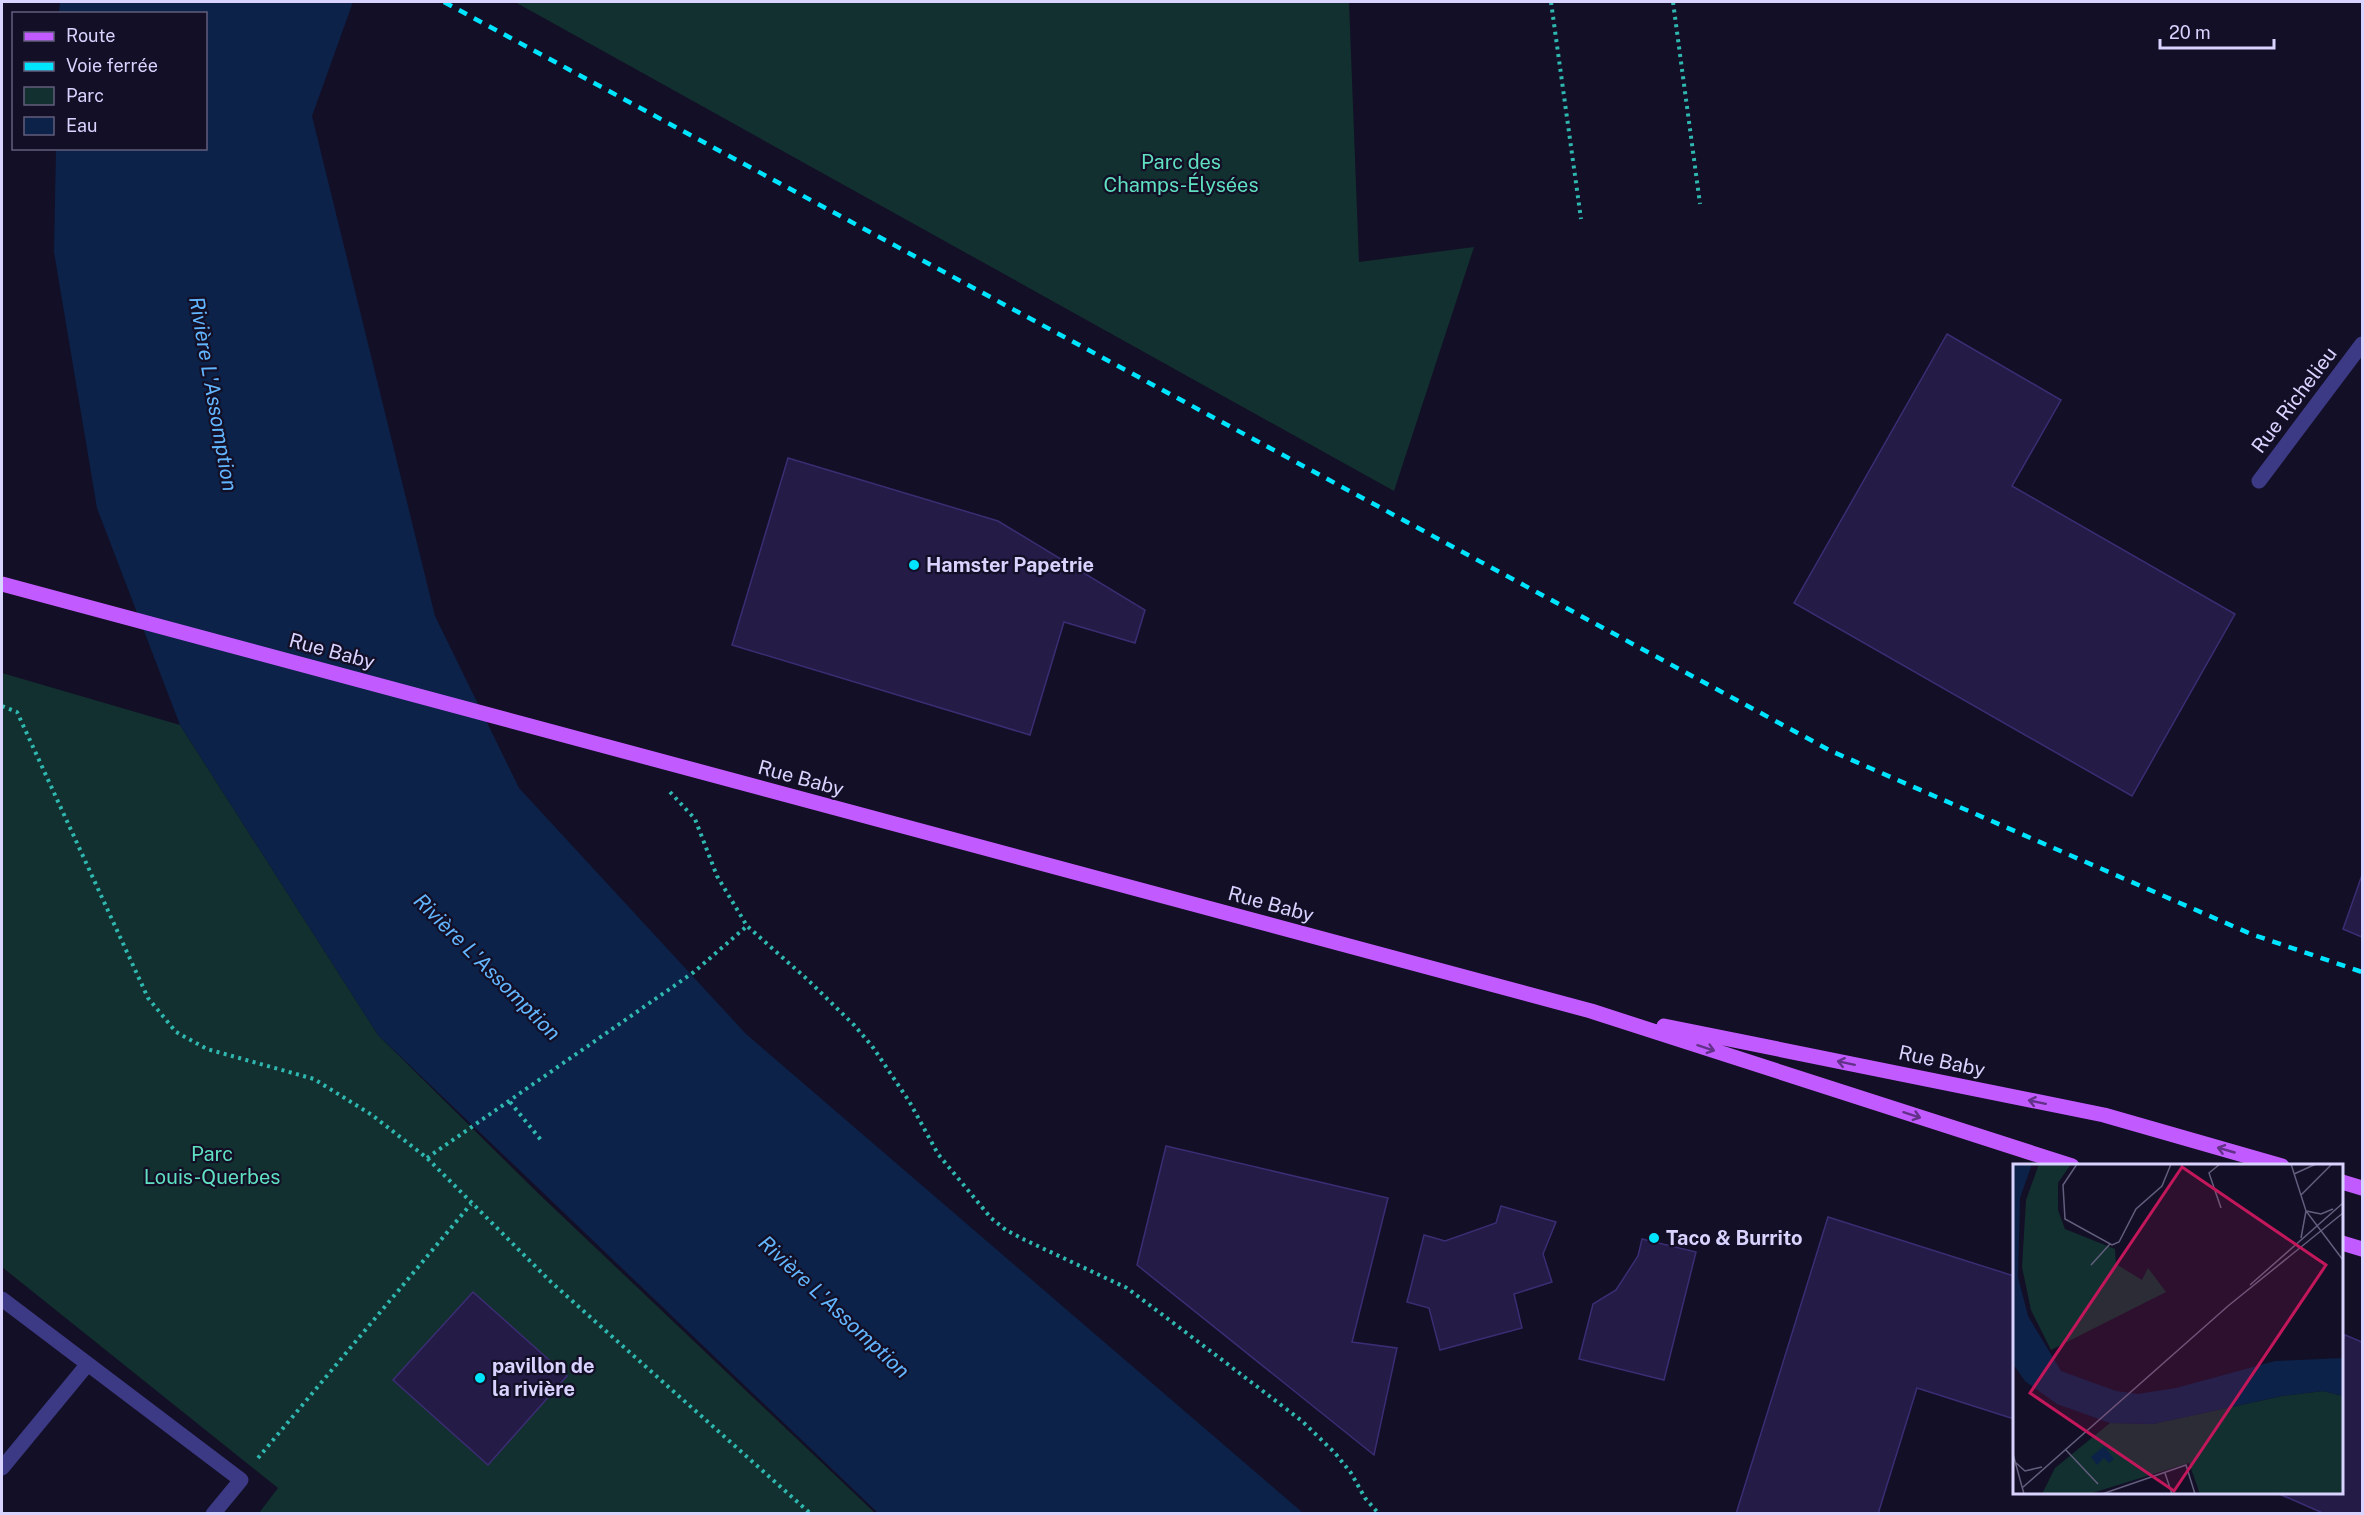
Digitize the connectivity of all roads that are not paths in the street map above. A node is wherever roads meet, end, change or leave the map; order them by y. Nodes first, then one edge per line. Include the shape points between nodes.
1 (2362, 344) edge
2 (2259, 481) dead end
3 (2, 584) edge
4 (1591, 1011) junction
5 (2066, 1164) edge
6 (2275, 1164) edge
7 (2343, 1182) edge
8 (2362, 1188) edge
9 (2343, 1243) edge
10 (2362, 1250) edge
11 (2, 1299) edge
12 (87, 1365) junction
13 (2, 1468) edge
14 (213, 1514) edge

1 - 2 street, Rue Richelieu
3 - 4 main road, Rue Baby
4 -> 5 main road, Rue Baby
6 -> 4 main road, Rue Baby via 2104,1115
7 - 8 main road
9 - 10 main road
11 - 12 street
12 - 13 street
12 - 14 street via 241,1480

